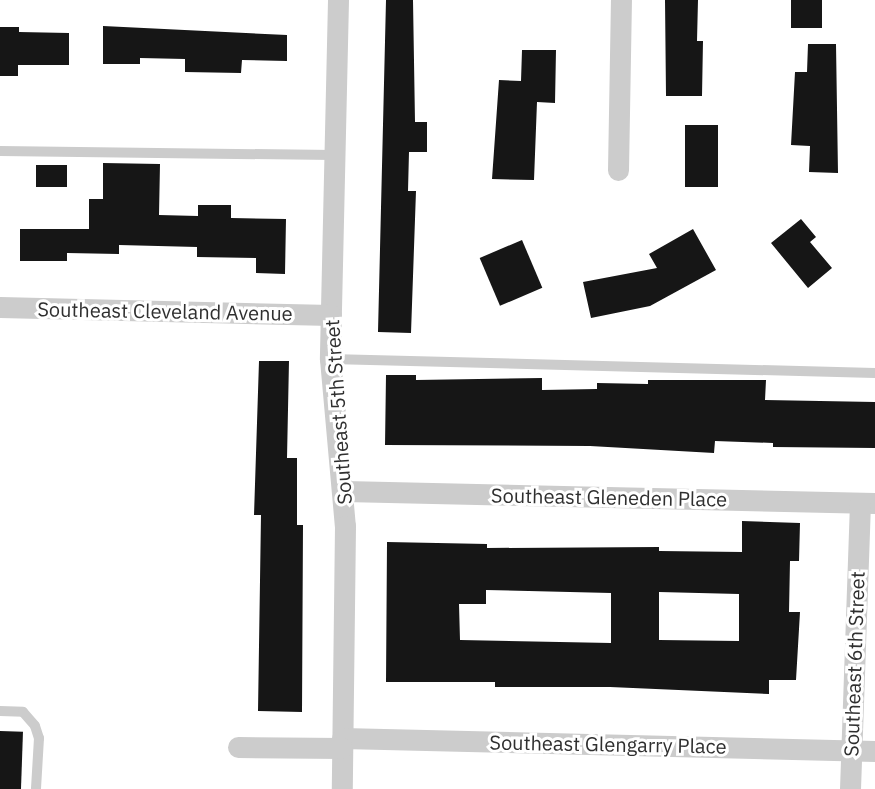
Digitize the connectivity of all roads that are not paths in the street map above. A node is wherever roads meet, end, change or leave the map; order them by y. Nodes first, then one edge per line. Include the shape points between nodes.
1 (338, 0) edge
2 (621, 0) edge
3 (0, 151) edge
4 (334, 155) junction
5 (618, 170) dead end
6 (0, 307) edge
7 (331, 315) junction
8 (330, 359) junction
9 (875, 373) edge
10 (344, 491) junction
11 (867, 503) edge
12 (0, 711) edge
13 (342, 743) junction
14 (238, 747) dead end
15 (851, 750) junction
16 (875, 751) edge
17 (36, 789) edge
18 (342, 789) edge
19 (850, 789) edge

1 - 4 street, Southeast 5th Street
2 - 5 street
3 - 4 lane
4 - 7 street, Southeast 5th Street
6 - 7 street, Southeast Cleveland Avenue
7 - 8 street, Southeast 5th Street
8 - 9 lane
8 - 10 street, Southeast 5th Street
10 - 11 street, Southeast Gleneden Place
10 - 13 street, Southeast 5th Street
11 - 15 street, Southeast 6th Street
12 - 17 lane via 23,712 36,726
13 - 14 street, Southeast Glengarry Place
13 - 15 street, Southeast Glengarry Place
13 - 18 street, Southeast 5th Street
15 - 16 street, Southeast Glengarry Place
15 - 19 street, Southeast 6th Street

